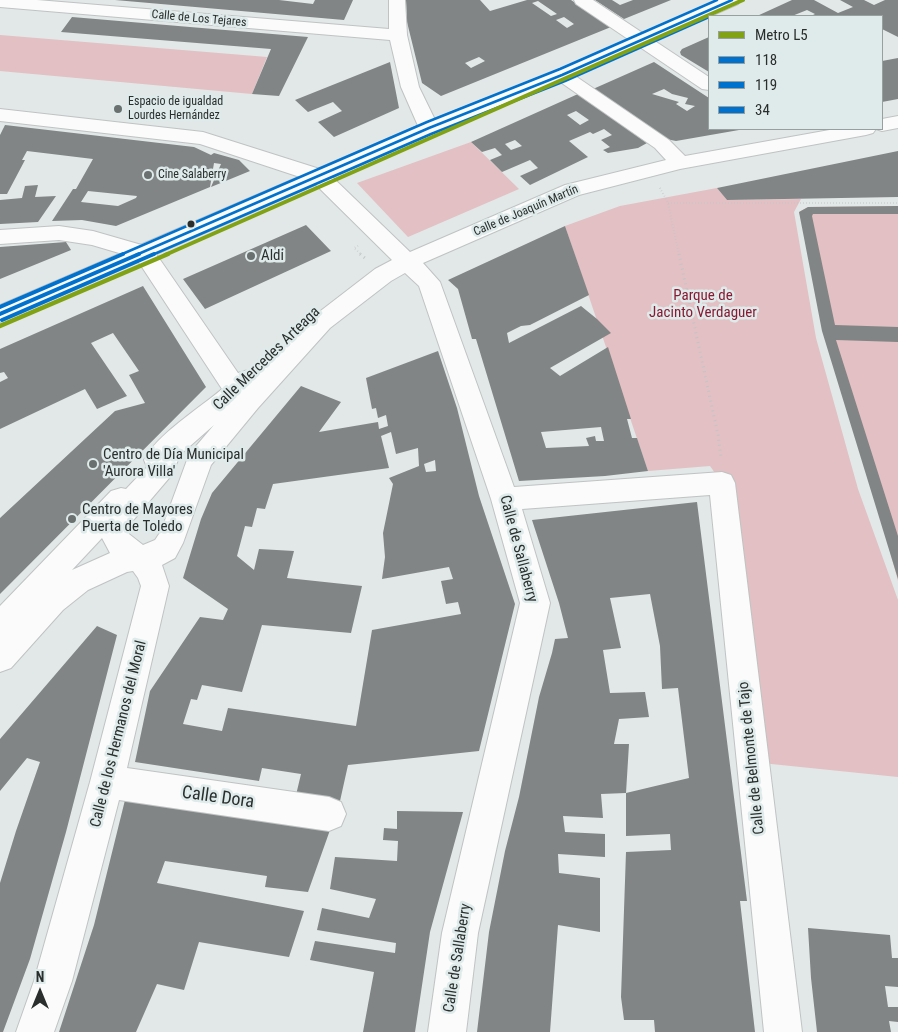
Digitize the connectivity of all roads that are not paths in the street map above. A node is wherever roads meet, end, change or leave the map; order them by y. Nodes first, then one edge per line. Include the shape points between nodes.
1 (397, 0) edge
2 (582, 0) edge
3 (732, 0) edge
4 (0, 2) edge
5 (398, 35) junction
6 (640, 40) junction
7 (562, 75) junction
8 (708, 84) edge
9 (0, 115) edge
10 (898, 122) edge
11 (883, 126) edge
12 (429, 128) junction
13 (778, 130) edge
14 (861, 130) edge
15 (798, 143) junction
16 (680, 163) junction
17 (319, 176) junction
18 (0, 237) edge
19 (144, 252) junction
20 (406, 262) junction
21 (0, 314) edge
22 (237, 391) junction
23 (169, 448) junction
24 (506, 499) junction
25 (140, 558) junction
26 (0, 627) edge
27 (0, 658) edge
28 (107, 782) junction
29 (329, 814) dead end
30 (35, 1032) edge
31 (447, 1032) edge
32 (783, 1032) edge

1 - 5 street
2 - 6 street
3 - 6 street
4 - 5 street, Calle de Los Tejares
5 - 12 street via 410,86
6 - 7 street
6 - 8 street
7 - 12 street
7 - 16 street via 662,144
9 - 17 street via 203,138
10 - 11 street
12 - 17 street
13 - 15 street
14 - 15 street, Calle de Joaquín Martín
15 - 16 street, Calle de Joaquín Martín
16 - 20 street, Calle de Joaquín Martín via 572,190
17 - 19 street
17 - 20 street, Calle de Sallaberry
18 - 19 street via 59,232
19 - 21 street
19 - 22 street
20 - 22 street, Calle Mercedes Arteaga via 373,265 308,317
20 - 24 street, Calle de Sallaberry via 429,282
20 - 25 street, Calle Mercedes Arteaga via 322,322 249,401 200,460 169,544 158,554
22 - 23 street, Calle Mercedes Arteaga
23 - 25 street, Calle Mercedes Arteaga via 162,468 119,517 114,528 117,541
23 - 26 street, Calle Mercedes Arteaga
24 - 31 street, Calle de Sallaberry via 535,603 460,933
24 - 32 street, Calle de Belmonte de Tajo via 722,472
25 - 27 street via 124,560 67,588
25 - 28 street, Calle de los Hermanos del Moral via 154,575 155,586
28 - 29 street, Calle Dora
28 - 30 street, Calle de los Hermanos del Moral via 53,981

